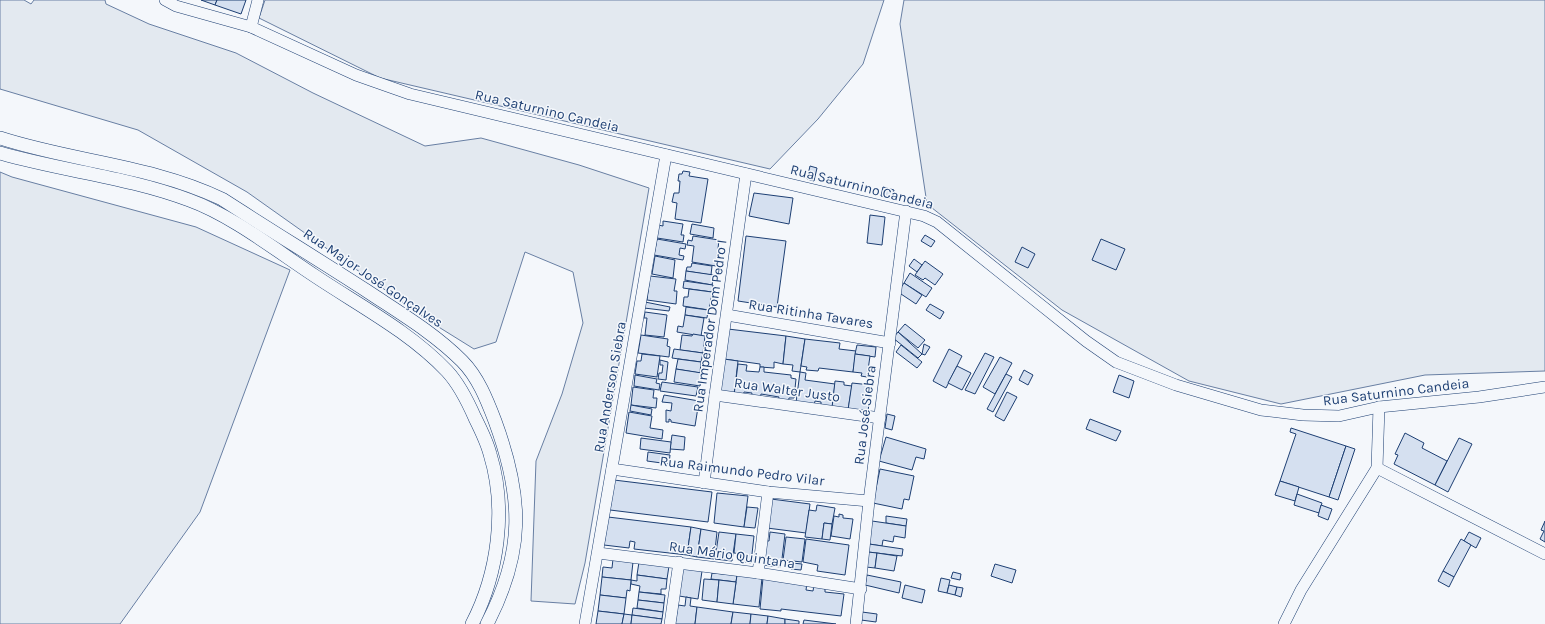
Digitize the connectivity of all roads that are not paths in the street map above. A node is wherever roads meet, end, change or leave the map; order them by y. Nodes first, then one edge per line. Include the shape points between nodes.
1 (165, 0) edge
2 (258, 0) edge
3 (251, 27) junction
4 (0, 138) edge
5 (0, 152) edge
6 (666, 155) junction
7 (746, 174) junction
8 (906, 211) junction
9 (726, 315) junction
10 (890, 343) junction
11 (1545, 387) edge
12 (715, 395) junction
13 (1379, 407) junction
14 (880, 418) junction
15 (1377, 468) junction
16 (612, 469) junction
17 (704, 483) junction
18 (768, 492) junction
19 (869, 501) junction
20 (598, 553) junction
21 (1545, 554) edge
22 (679, 562) junction
23 (758, 573) junction
24 (861, 589) junction
25 (472, 624) edge
26 (487, 624) edge
27 (585, 624) edge
28 (670, 624) edge
29 (856, 624) edge
30 (1284, 624) edge

1 - 3 street, Rua Saturnino Candeia via 176,6
2 - 3 street
3 - 6 street, Rua Saturnino Candeia via 383,86
4 - 26 street, Rua Major José Gonçalves via 196,186 422,327 462,360 489,405 509,460 515,497 516,529 511,563
5 - 25 street via 176,195 205,206 415,342 449,372 463,394 490,453 497,496 495,559 484,597
6 - 7 street, Rua Saturnino Candeia
6 - 16 street, Rua Anderson Siebra
7 - 8 street, Rua Saturnino Candeia
7 - 9 street, Rua Imperador Dom Pedro I
8 - 10 street, Rua José Siebra
8 - 13 street, Rua Saturnino Candeia via 937,222 1086,341 1122,364 1176,385 1261,410 1339,416
9 - 10 street, Rua Ritinha Tavares
9 - 12 street, Rua Imperador Dom Pedro I
10 - 14 street, Rua José Siebra
11 - 13 street, Rua Saturnino Candeia via 1479,397
12 - 14 street, Rua Walter Justo
12 - 17 street, Rua Imperador Dom Pedro I
13 - 15 street
14 - 19 street, Rua José Siebra
15 - 21 street
15 - 30 street via 1301,590
16 - 17 street, Rua Raimundo Pedro Vilar
16 - 20 street, Rua Anderson Siebra
17 - 18 street, Rua Raimundo Pedro Vilar
18 - 19 street, Rua Raimundo Pedro Vilar
18 - 23 street
19 - 24 street, Rua José Siebra
20 - 22 street, Rua Mário Quintana
20 - 27 street, Rua Anderson Siebra
22 - 23 street, Rua Mário Quintana
22 - 28 street
23 - 24 street, Rua Mário Quintana
24 - 29 street, Rua José Siebra

